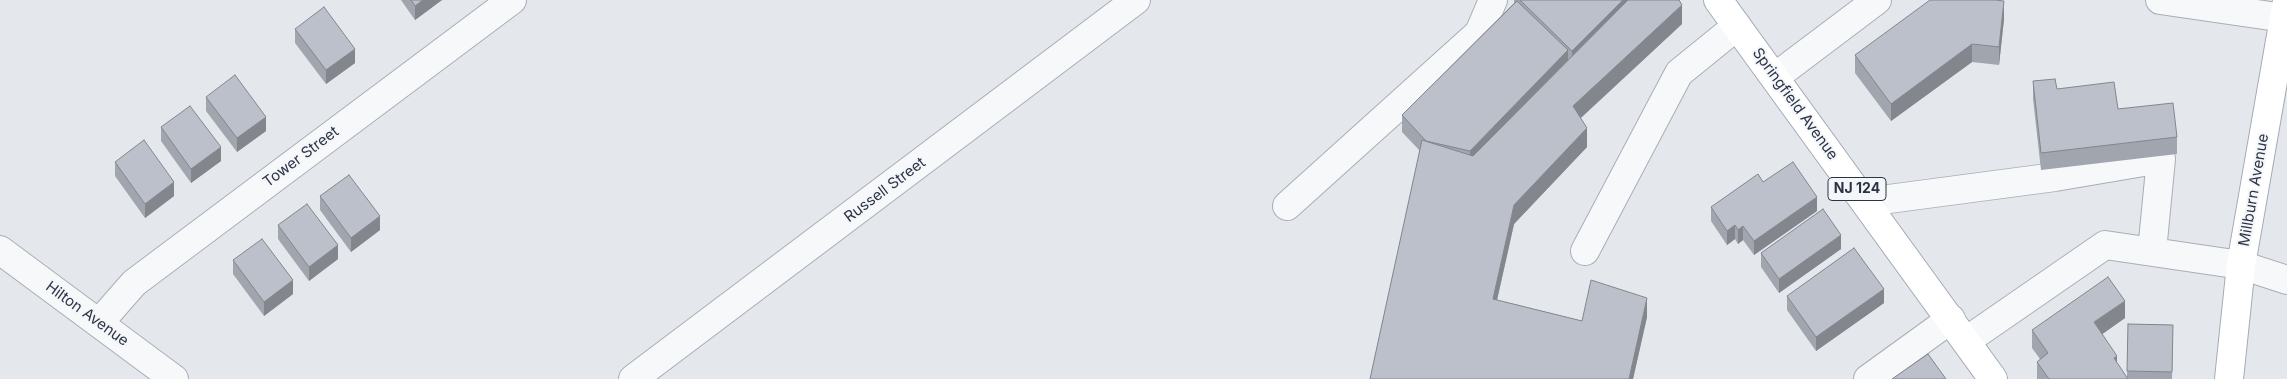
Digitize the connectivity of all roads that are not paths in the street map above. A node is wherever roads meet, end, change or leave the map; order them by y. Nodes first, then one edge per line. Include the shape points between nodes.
1 (512, 0) edge
2 (1136, 0) edge
3 (1493, 0) edge
4 (1718, 0) edge
5 (1878, 0) edge
6 (2160, 0) edge
7 (2286, 10) edge
8 (1737, 26) junction
9 (1775, 77) junction
10 (1866, 202) junction
11 (1287, 206) dead end
12 (0, 250) edge
13 (1584, 251) dead end
14 (2152, 251) junction
15 (2241, 266) junction
16 (2287, 280) edge
17 (100, 323) junction
18 (1958, 330) junction
19 (174, 379) edge
20 (634, 379) edge
21 (1868, 379) edge
22 (1993, 379) edge
23 (2229, 379) edge

1 - 17 street, Tower Street via 134,283
2 - 20 street, Russell Street
3 - 11 street via 1479,33
4 - 8 main road, Springfield Avenue / NJ 124
5 - 9 street
6 - 7 street
7 - 15 main road, Millburn Avenue
8 - 9 main road, Springfield Avenue / NJ 124
8 - 13 street via 1679,73
9 - 10 main road, Springfield Avenue / NJ 124
10 - 14 street via 2055,177 2161,159
10 - 18 main road, Springfield Avenue / NJ 124
12 - 17 street, Hilton Avenue
14 - 15 street
14 - 18 street via 2105,245
15 - 16 street
15 - 23 main road, Millburn Avenue
17 - 19 street, Hilton Avenue
18 - 21 street
18 - 22 main road, Springfield Avenue / NJ 124

